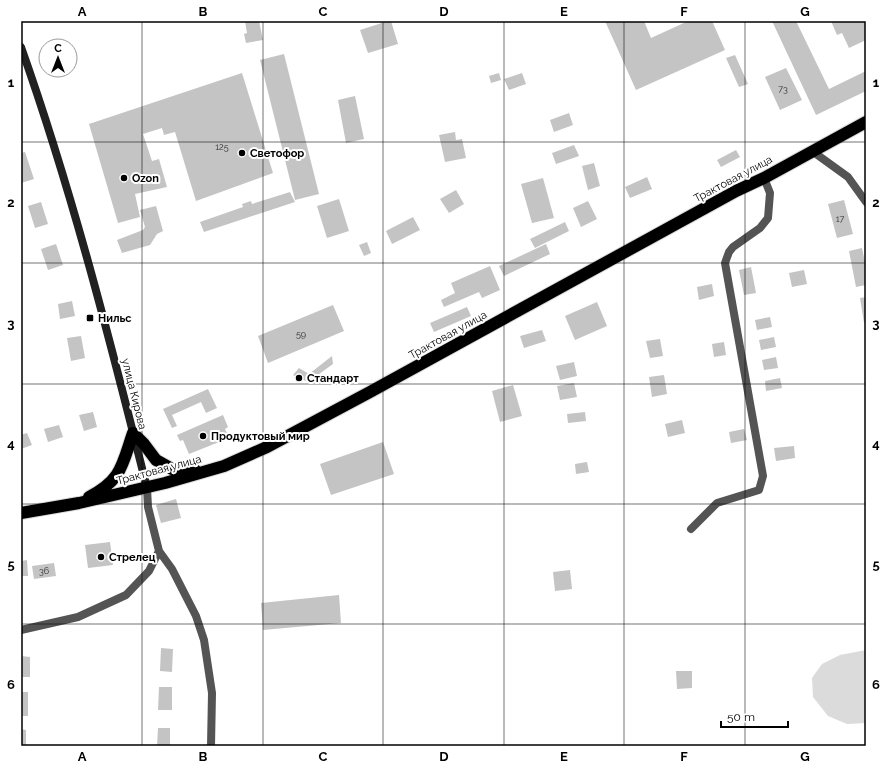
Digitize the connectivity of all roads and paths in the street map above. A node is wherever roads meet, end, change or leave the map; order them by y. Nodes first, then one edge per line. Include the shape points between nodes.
1 (21, 47) edge
2 (866, 122) edge
3 (812, 151) junction
4 (764, 178) junction
5 (866, 202) edge
6 (133, 432) junction
7 (224, 466) junction
8 (147, 488) junction
9 (79, 502) junction
10 (21, 512) edge
11 (692, 529) dead end
12 (159, 551) junction
13 (21, 630) edge
14 (211, 746) edge

1 - 6 street, улица Кирова via 88,260
2 - 3 highway, Трактовая улица
3 - 4 highway, Трактовая улица
3 - 5 street via 848,177
4 - 7 highway, Трактовая улица via 730,194 300,430
4 - 11 street via 770,193 768,218 760,228 729,252 725,263 763,476 759,490 716,503
6 - 7 highway via 156,460 172,469 186,472
6 - 8 street, улица Кирова
6 - 9 highway via 115,479 102,490
7 - 8 highway, Трактовая улица
8 - 9 highway, Трактовая улица
8 - 12 street, улица Кирова via 148,507
9 - 10 highway, Трактовая улица
12 - 13 street via 149,571 126,595 78,617
12 - 14 street, улица Кирова via 172,569 196,616 204,640 212,693

